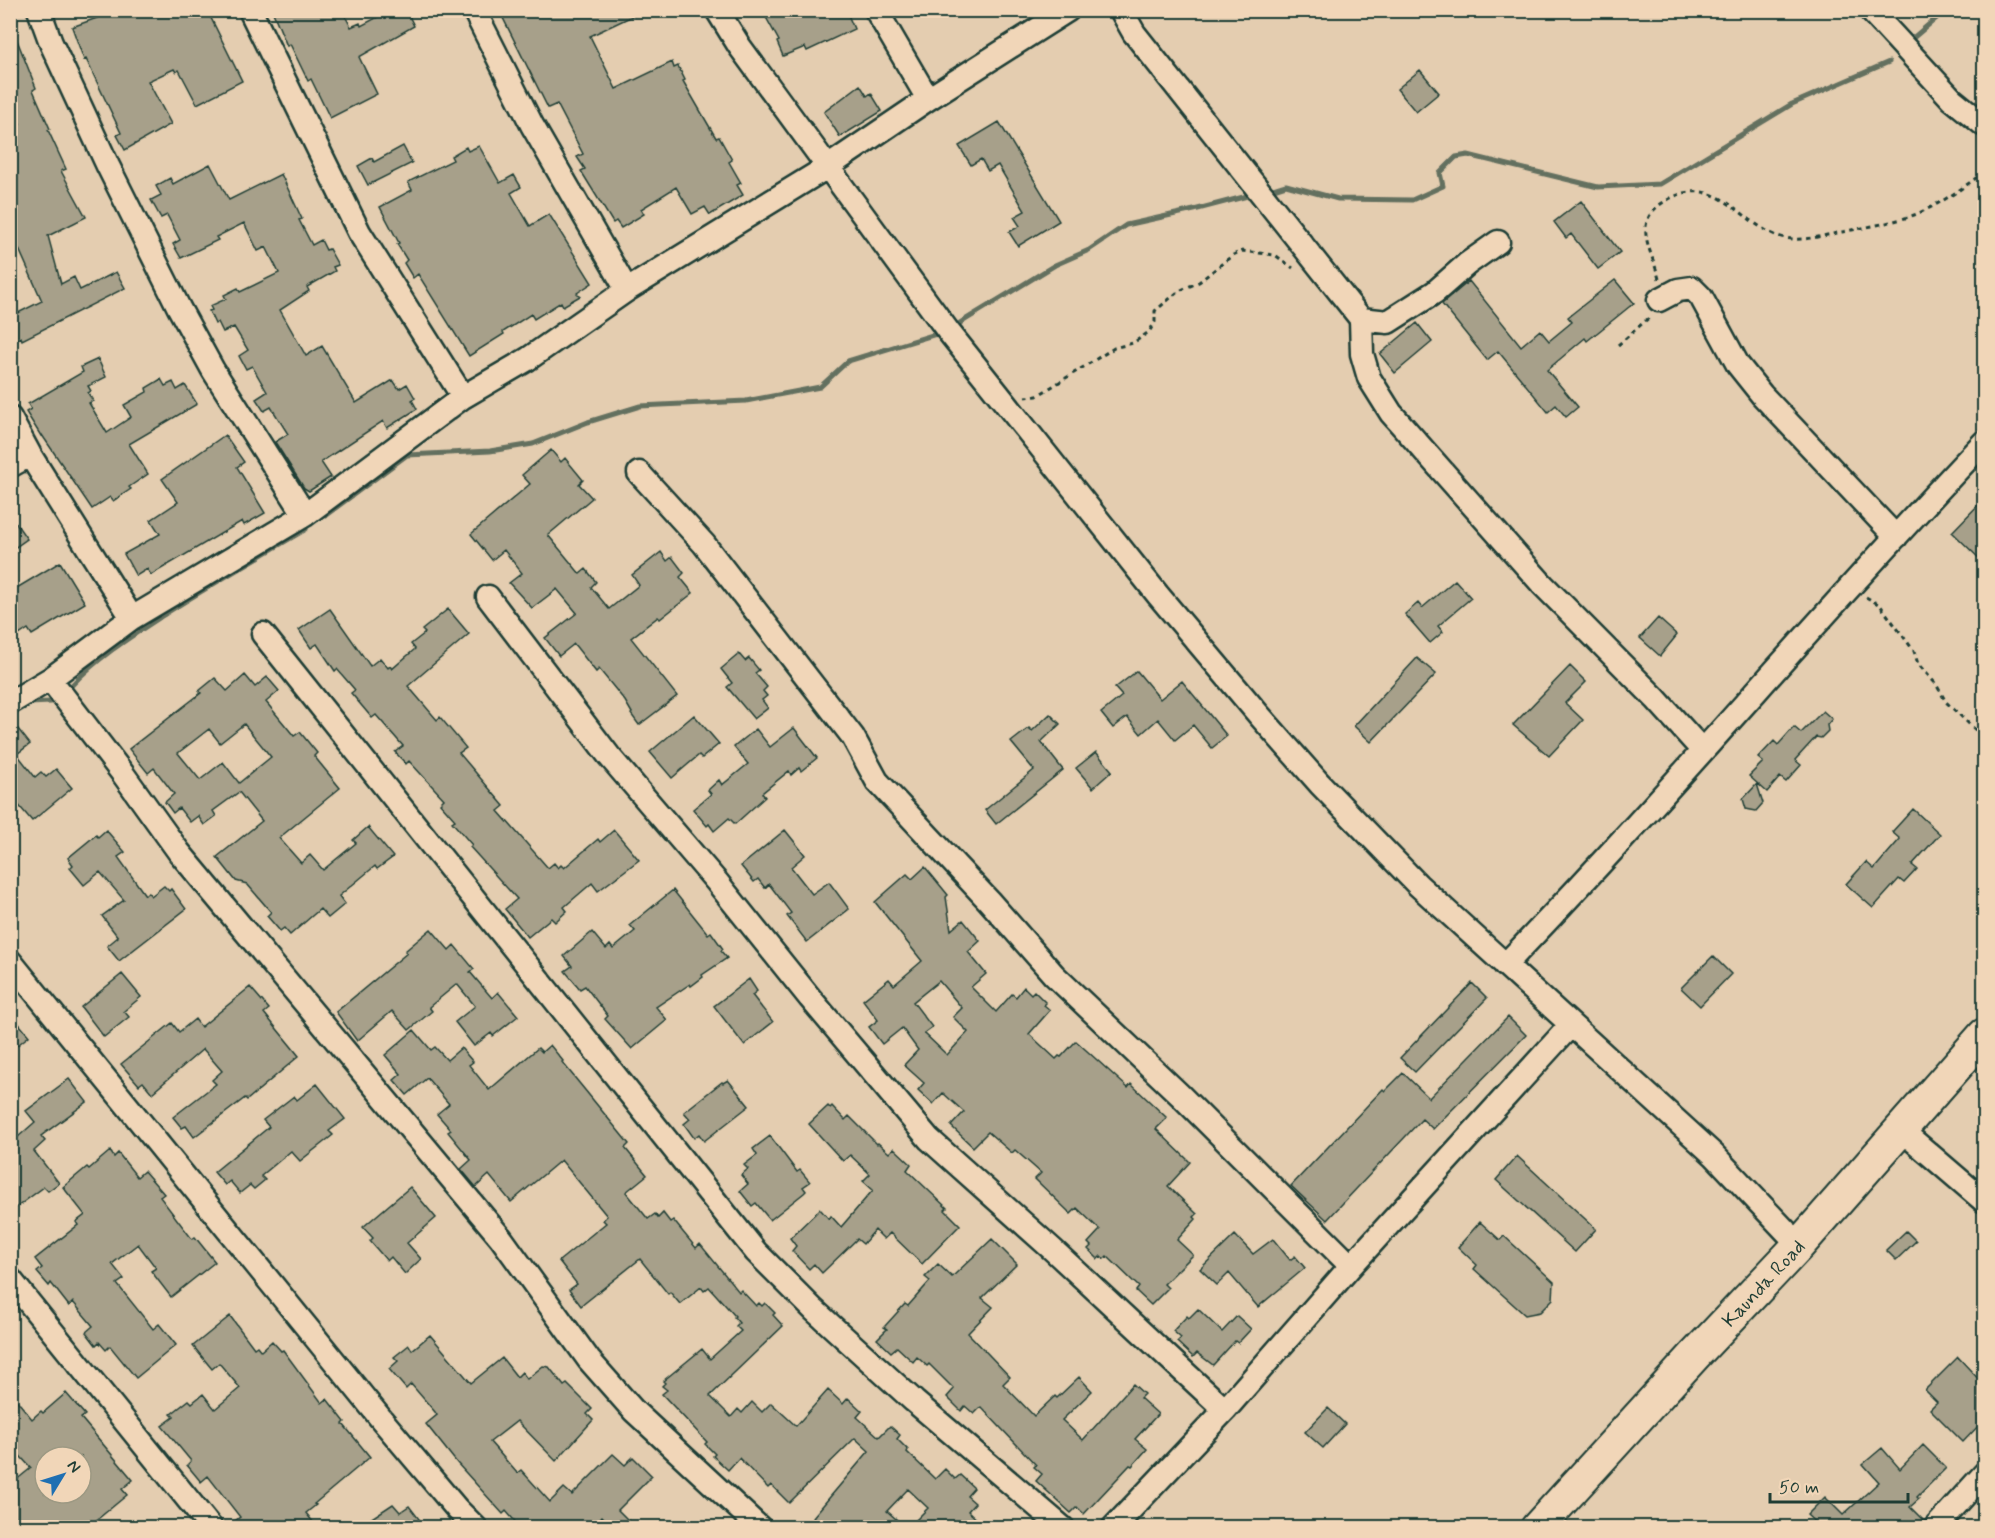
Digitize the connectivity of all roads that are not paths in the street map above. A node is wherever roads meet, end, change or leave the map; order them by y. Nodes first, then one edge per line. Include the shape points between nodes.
1 (39, 10) edge
2 (250, 10) edge
3 (474, 10) edge
4 (717, 10) edge
5 (876, 10) edge
6 (1068, 10) edge
7 (1121, 10) edge
8 (1870, 10) edge
9 (928, 99) junction
10 (1984, 125) edge
11 (829, 166) junction
12 (1498, 242) dead end
13 (627, 290) junction
14 (1659, 300) road end
15 (1361, 320) junction
16 (463, 397) junction
17 (10, 418) edge
18 (1984, 442) edge
19 (20, 460) edge
20 (639, 473) dead end
21 (305, 515) junction
22 (1896, 537) junction
23 (488, 597) dead end
24 (132, 618) junction
25 (263, 634) dead end
26 (50, 679) junction
27 (10, 703) edge
28 (1702, 750) junction
29 (10, 961) edge
30 (1505, 965) junction
31 (1570, 1026) junction
32 (1984, 1035) edge
33 (1900, 1129) junction
34 (1984, 1202) edge
35 (1799, 1245) junction
36 (1351, 1266) junction
37 (10, 1278) edge
38 (1225, 1410) junction
39 (1981, 1485) edge
40 (211, 1527) edge
41 (476, 1527) edge
42 (760, 1527) edge
43 (1063, 1527) edge
44 (1113, 1527) edge
45 (1538, 1527) edge
46 (1935, 1527) edge

1 - 21 street via 103,155 179,308 213,370
2 - 16 street via 359,232
3 - 13 street via 532,125
4 - 11 street
5 - 9 street
6 - 9 street
7 - 15 street via 1134,33
8 - 10 street via 1952,99
9 - 11 street
11 - 13 street
11 - 30 street via 948,331 1259,715 1418,885
12 - 15 street via 1435,292 1388,322
13 - 16 street via 528,359
14 - 22 street via 1692,288 1701,297 1738,365 1762,395
15 - 28 street via 1362,354 1369,378 1390,413 1543,585
16 - 21 street
17 - 19 street
18 - 22 street
19 - 24 street
20 - 36 street via 704,544 789,654 853,737 877,781 1054,975
21 - 24 street
22 - 28 street
23 - 38 street via 609,756 929,1139
24 - 26 street
25 - 43 street via 756,1252 914,1401
26 - 27 street
26 - 42 street via 179,852 501,1239 589,1360 634,1411
28 - 30 street
29 - 41 street via 382,1420
30 - 31 street
31 - 35 street via 1714,1155
31 - 36 street
32 - 33 main road, Kaunda Road
33 - 34 street
33 - 35 main road, Kaunda Road
35 - 45 main road, Kaunda Road
36 - 38 street
37 - 40 street
38 - 44 street
39 - 46 street

